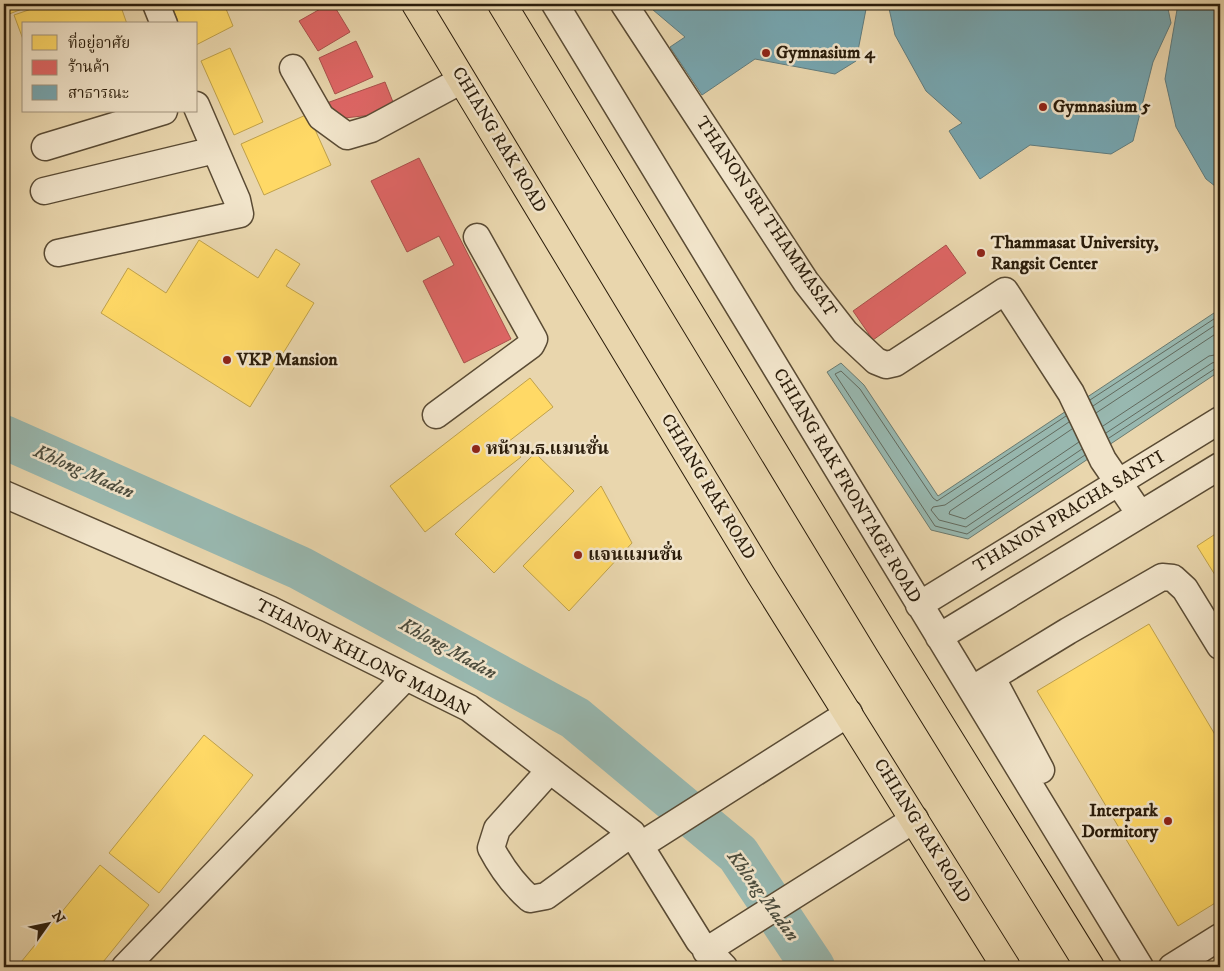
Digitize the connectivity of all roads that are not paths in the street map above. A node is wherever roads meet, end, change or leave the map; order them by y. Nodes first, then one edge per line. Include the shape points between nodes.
1 (156, 4) edge
2 (416, 4) edge
3 (502, 4) edge
4 (555, 4) edge
5 (624, 4) edge
6 (163, 22) edge
7 (293, 68) dead end
8 (462, 80) junction
9 (198, 110) edge
10 (161, 112) edge
11 (45, 147) dead end
12 (215, 150) junction
13 (44, 191) dead end
14 (477, 237) dead end
15 (58, 253) dead end
16 (436, 415) dead end
17 (1220, 420) edge
18 (1220, 466) edge
19 (1119, 482) junction
20 (4, 494) edge
21 (1140, 514) junction
22 (919, 605) junction
23 (939, 637) junction
24 (1220, 646) edge
25 (406, 677) junction
26 (982, 684) junction
27 (849, 713) junction
28 (550, 770) junction
29 (915, 819) junction
30 (645, 837) junction
31 (1220, 937) edge
32 (717, 953) edge
33 (125, 967) edge
34 (1006, 967) edge
35 (1090, 967) edge
36 (1140, 967) edge
37 (1158, 967) edge
38 (1172, 967) edge

1 - 6 street
2 - 8 main road, CHIANG RAK ROAD
3 - 35 main road via 888,642
4 - 22 street, CHIANG RAK FRONTAGE ROAD
5 - 19 street, THANON SRI THAMMASAT via 806,282 845,332 876,361 886,365 895,363 1005,291 1071,393 1103,460
7 - 8 street via 321,117 348,136 371,128
8 - 27 main road, CHIANG RAK ROAD via 761,575
9 - 12 street
10 - 11 street
12 - 13 street
12 - 15 street via 240,214
14 - 16 street via 534,339
17 - 19 street, THANON PRACHA SANTI
18 - 21 street
19 - 21 street, THANON SRI THAMMASAT
19 - 22 street, THANON PRACHA SANTI
20 - 25 street, THANON KHLONG MADAN via 269,609
21 - 23 street
22 - 23 street, CHIANG RAK FRONTAGE ROAD
23 - 26 street, CHIANG RAK FRONTAGE ROAD
24 - 26 street via 1185,589 1173,578 1162,577
25 - 28 street, THANON KHLONG MADAN via 469,708
25 - 33 street
26 - 36 street, CHIANG RAK FRONTAGE ROAD
26 - 37 street via 1025,744
27 - 29 main road, CHIANG RAK ROAD
27 - 30 street via 740,783
28 - 30 street, THANON KHLONG MADAN
28 - 30 street via 497,829 491,848 500,866 530,899 546,896
29 - 32 street via 814,884
29 - 34 main road, CHIANG RAK ROAD
30 - 32 street, THANON KHLONG MADAN
31 - 38 street

